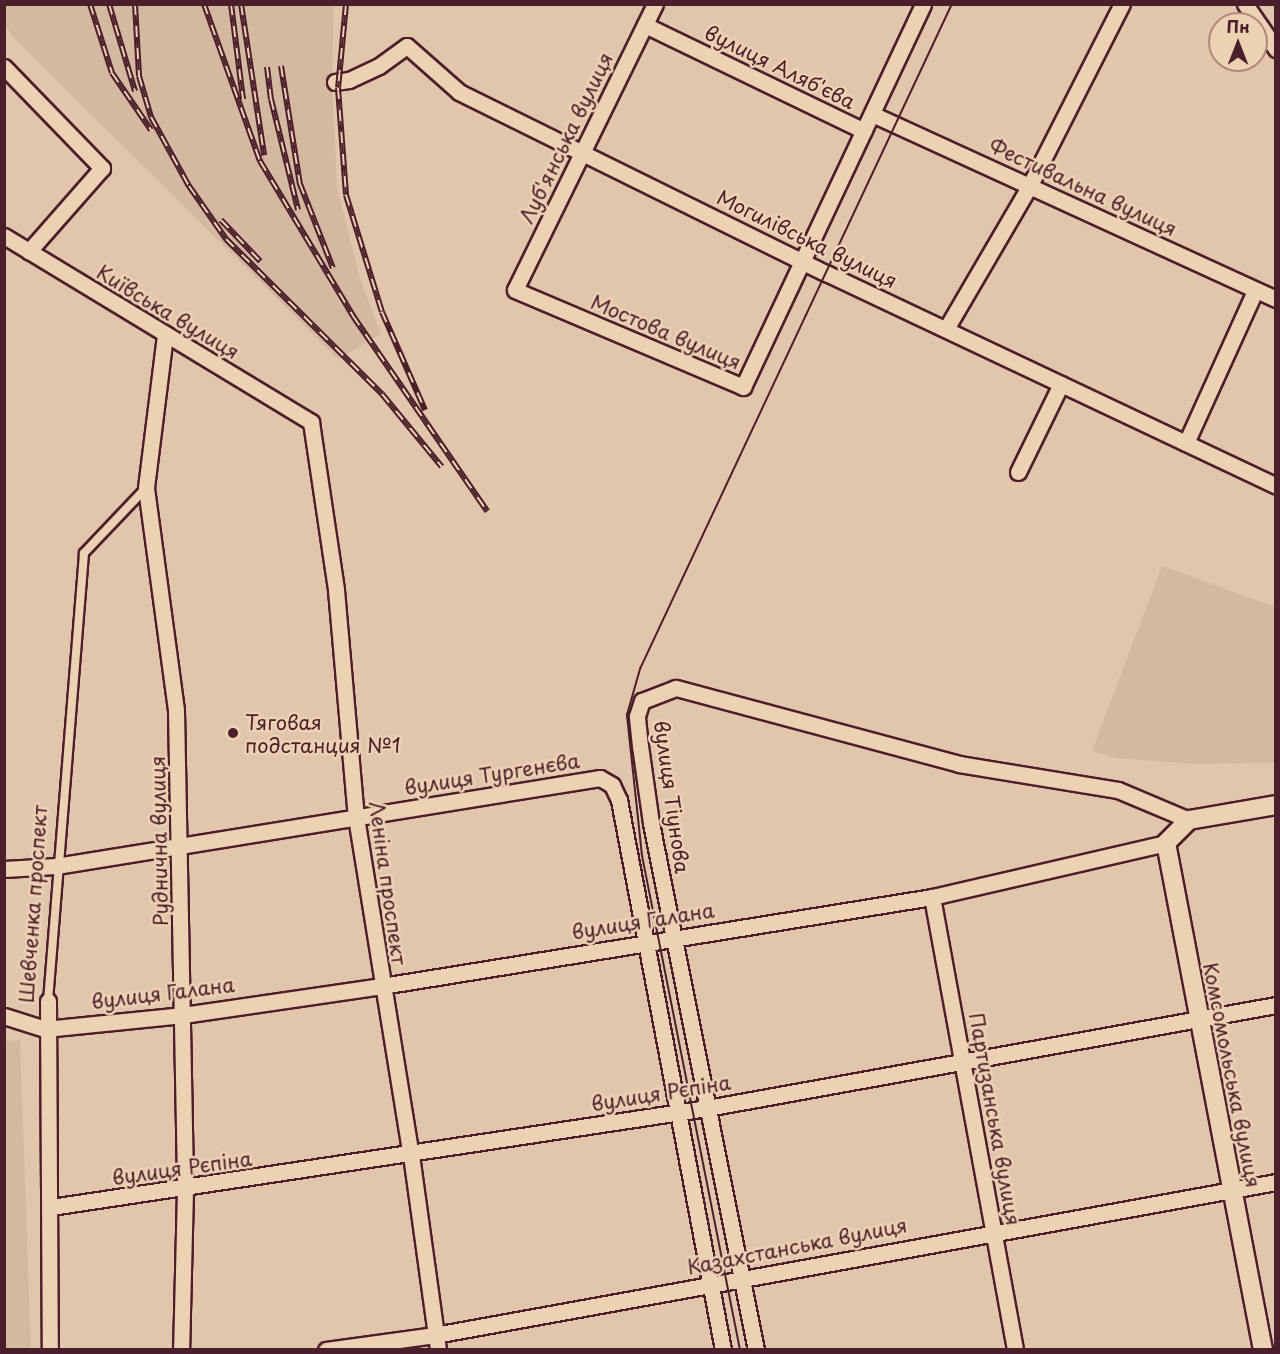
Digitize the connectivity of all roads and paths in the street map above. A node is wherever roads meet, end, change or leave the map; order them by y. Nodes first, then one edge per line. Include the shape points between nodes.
1 (655, 4) edge
2 (1122, 4) edge
3 (1245, 4) edge
4 (922, 5) edge
5 (645, 25) junction
6 (1275, 49) edge
7 (4, 66) edge
8 (335, 82) dead end
9 (872, 114) junction
10 (864, 131) junction
11 (580, 152) junction
12 (1030, 184) junction
13 (4, 236) edge
14 (29, 251) junction
15 (804, 262) junction
16 (515, 290) joint
17 (1255, 291) junction
18 (1275, 299) edge
19 (946, 329) junction
20 (165, 335) junction
21 (1061, 384) junction
22 (311, 422) joint
23 (1186, 443) junction
24 (1018, 472) dead end
25 (1275, 486) edge
26 (146, 488) junction
27 (1275, 805) edge
28 (356, 817) junction
29 (1189, 820) junction
30 (181, 843) junction
31 (1166, 843) junction
32 (56, 866) junction
33 (4, 869) edge
34 (932, 897) junction
35 (674, 940) junction
36 (645, 943) junction
37 (382, 987) junction
38 (48, 1001) joint
39 (1275, 1005) edge
40 (183, 1015) junction
41 (4, 1016) edge
42 (1198, 1019) junction
43 (45, 1029) junction
44 (963, 1061) junction
45 (707, 1108) junction
46 (679, 1112) junction
47 (411, 1155) junction
48 (1275, 1182) edge
49 (185, 1190) junction
50 (1232, 1191) junction
51 (51, 1207) junction
52 (994, 1231) junction
53 (741, 1277) junction
54 (711, 1284) junction
55 (437, 1342) edge
56 (50, 1350) edge
57 (181, 1350) edge
58 (326, 1350) edge
59 (723, 1350) edge
60 (756, 1350) edge
61 (1015, 1350) edge
62 (1263, 1350) edge

1 - 5 street, Луб'янська вулиця
2 - 12 street
3 - 6 street
4 - 9 street, Мостова вулиця
5 - 10 street, вулиця Аляб'єва
5 - 11 street, Луб'янська вулиця
7 - 14 street via 102,168
8 - 11 street, Могилівська вулиця via 379,66 407,46 459,92
9 - 10 street, Мостова вулиця
9 - 12 street, Фестивальна вулиця
10 - 15 street, Мостова вулиця
11 - 15 street, Могилівська вулиця
11 - 16 street, Луб'янська вулиця
12 - 17 street, Фестивальна вулиця
12 - 19 street
13 - 14 street, Київська вулиця
14 - 20 street, Київська вулиця
15 - 16 street, Мостова вулиця via 743,387
15 - 19 street, Могилівська вулиця
17 - 18 street, Фестивальна вулиця
17 - 23 street
19 - 21 street, Могилівська вулиця
20 - 22 street, Київська вулиця
20 - 26 street, Руднична вулиця
21 - 23 street, Могилівська вулиця
21 - 24 street
22 - 28 street, Леніна проспект via 336,590
23 - 25 street, Могилівська вулиця
26 - 30 street, Руднична вулиця via 176,711
26 - 32 lane, Шевченка проспект via 84,553
27 - 29 street
28 - 30 street, вулиця Тургенєва
28 - 36 street, вулиця Тургенєва via 600,778 612,784 619,800
28 - 37 street, Леніна проспект
29 - 31 street
29 - 35 street, вулиця Тіунова via 1118,790 959,764 676,688 642,701 638,716 651,823
30 - 32 street, вулиця Тургенєва
30 - 40 street, Руднична вулиця
31 - 34 street, вулиця Галана
31 - 42 street, Комсомольська вулиця
32 - 33 street, вулиця Тургенєва
32 - 38 lane, Шевченка проспект
34 - 35 street, вулиця Галана
34 - 44 street, Партизанська вулиця
35 - 36 street, вулиця Галана
35 - 45 street, вулиця Тіунова
36 - 37 street, вулиця Галана
36 - 46 street
37 - 40 street, вулиця Галана
37 - 47 street, Леніна проспект
38 - 43 street, Шевченка проспект
39 - 42 street, вулиця Рєпіна
40 - 43 street, вулиця Галана
40 - 49 street, Руднична вулиця
41 - 43 street, вулиця Галана
42 - 44 street, вулиця Рєпіна
42 - 50 street, Комсомольська вулиця
43 - 51 street, Шевченка проспект
44 - 45 street, вулиця Рєпіна
44 - 52 street, Партизанська вулиця
45 - 46 street, вулиця Рєпіна
45 - 53 street, вулиця Тіунова
46 - 47 street, вулиця Рєпіна
46 - 54 street
47 - 49 street, вулиця Рєпіна
47 - 55 street, Леніна проспект
48 - 50 street, Казахстанська вулиця
49 - 51 street, вулиця Рєпіна
49 - 57 street, Руднична вулиця
50 - 52 street, Казахстанська вулиця
50 - 62 street, Комсомольська вулиця
51 - 56 street, Шевченка проспект
52 - 53 street, Казахстанська вулиця
52 - 61 street, Партизанська вулиця
53 - 54 street, Казахстанська вулиця
53 - 60 street, вулиця Тіунова
54 - 55 street, Казахстанська вулиця
54 - 59 street
55 - 58 street, Казахстанська вулиця

